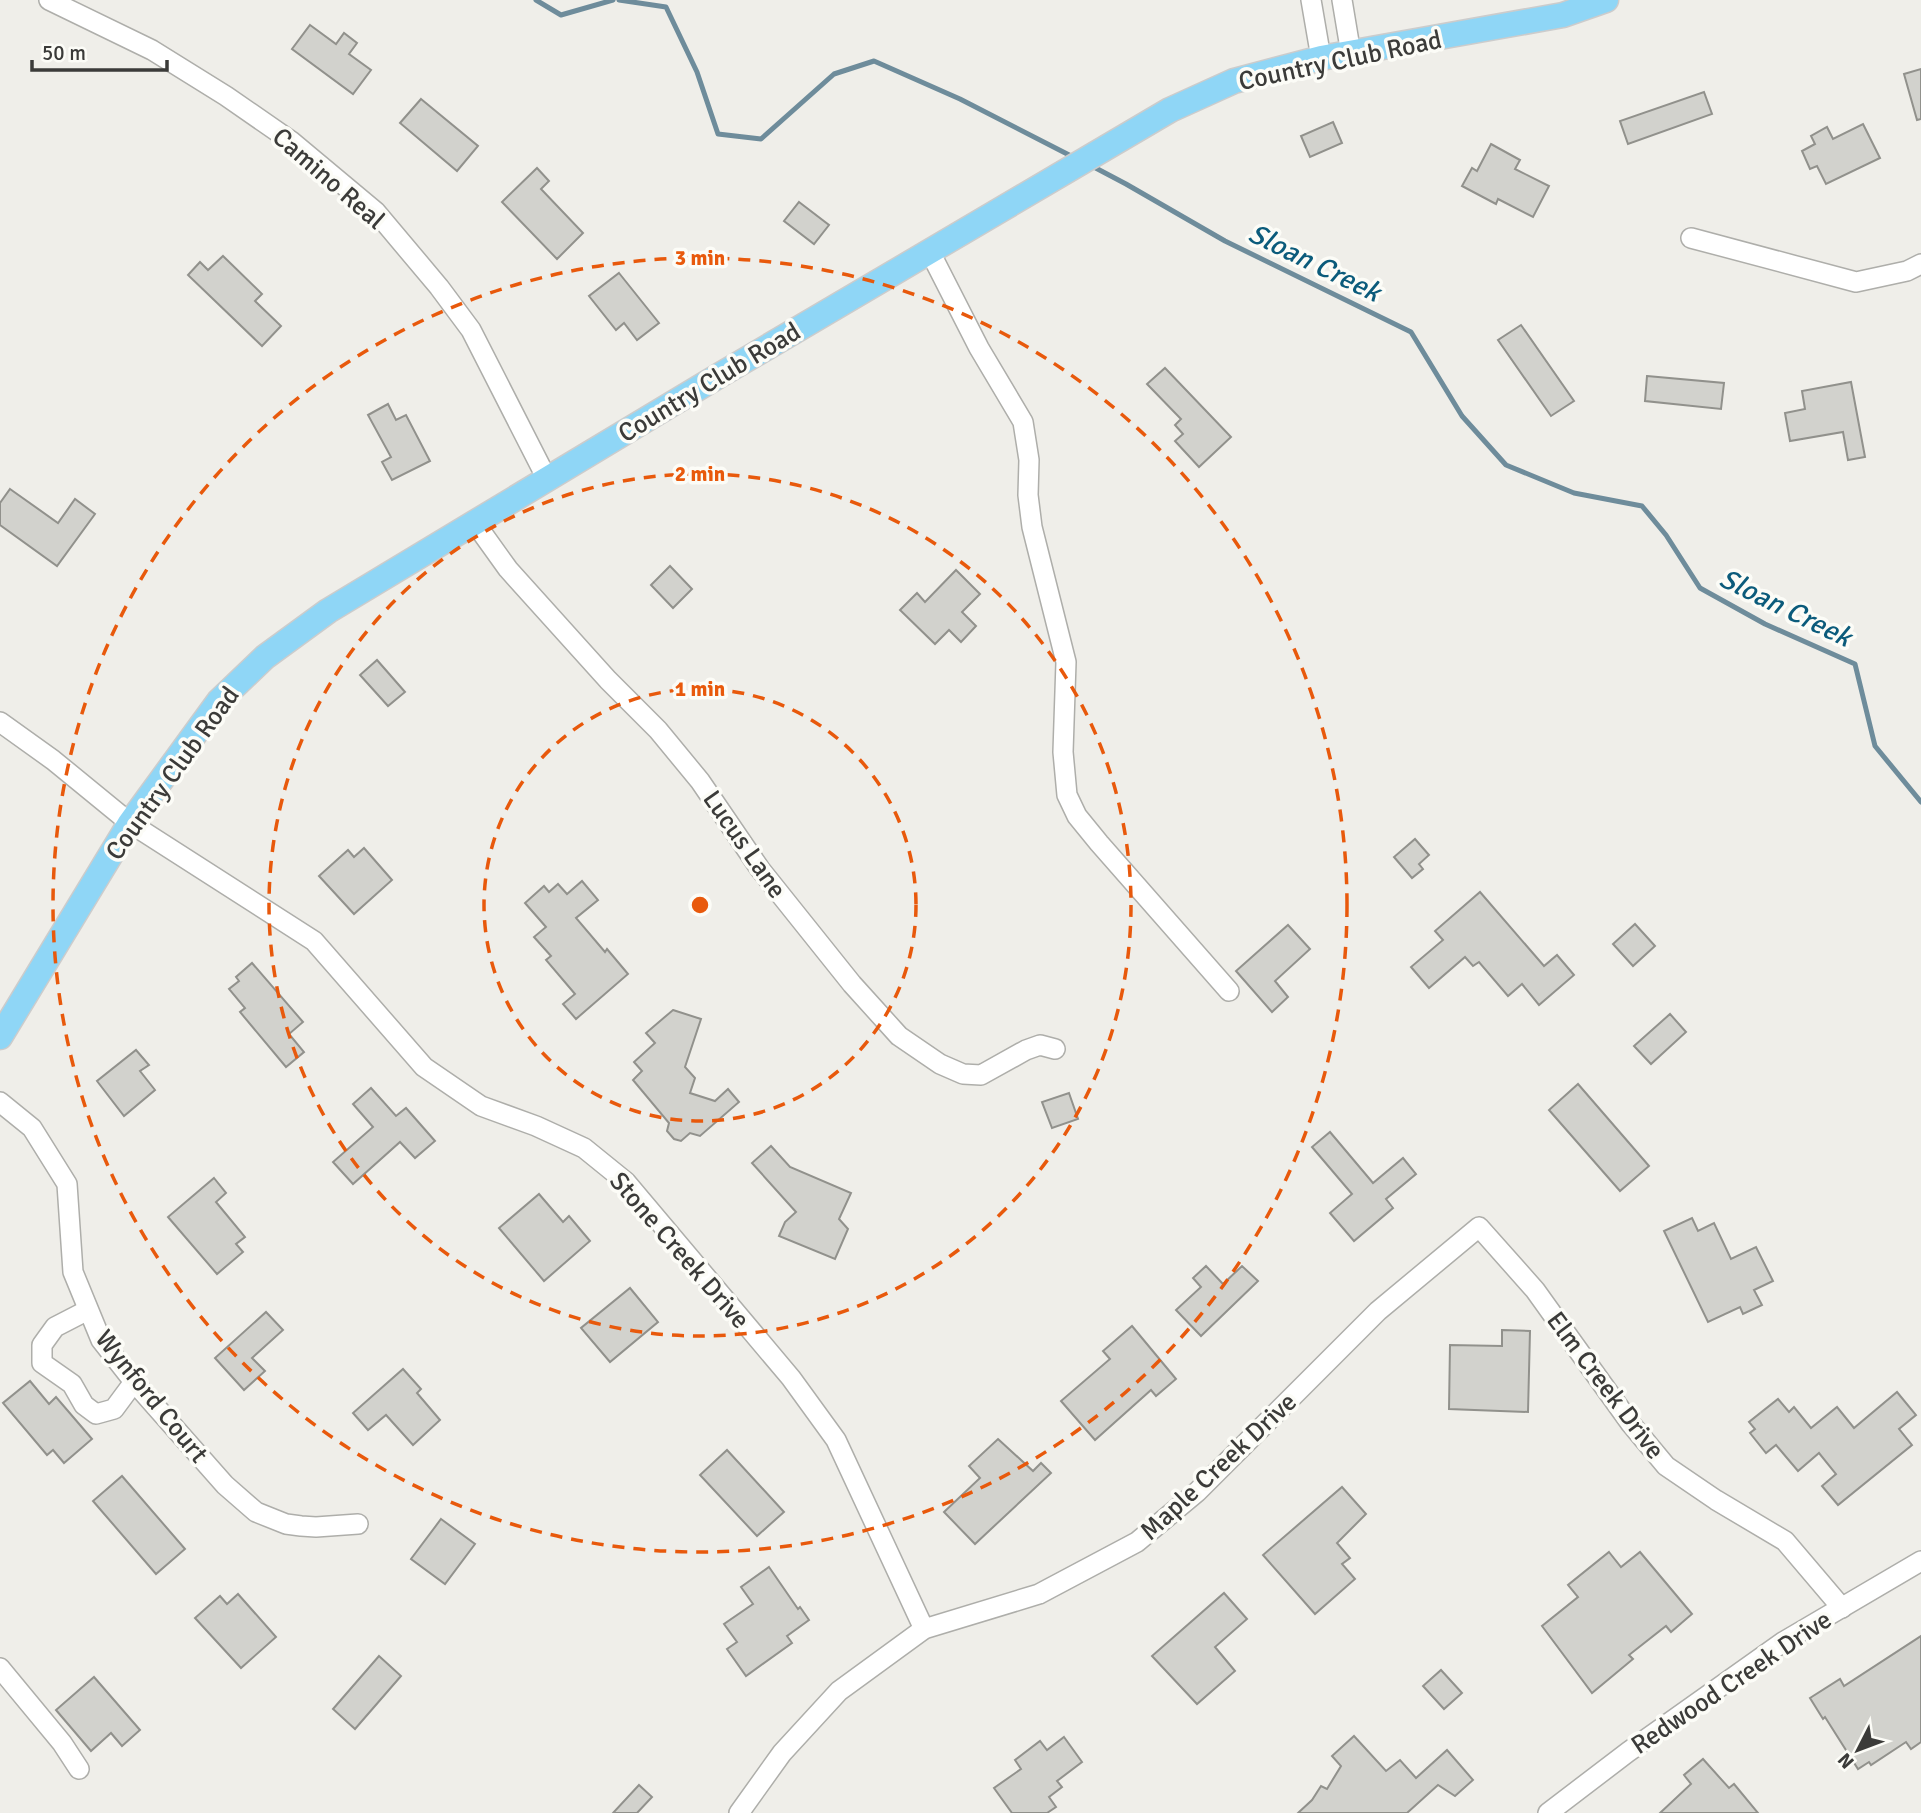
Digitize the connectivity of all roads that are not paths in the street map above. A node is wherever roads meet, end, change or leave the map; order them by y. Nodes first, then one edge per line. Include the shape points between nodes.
1 (48, 0) edge
2 (1311, 0) edge
3 (1342, 0) edge
4 (1606, 0) edge
5 (1350, 54) junction
6 (1321, 58) junction
7 (1691, 238) dead end
8 (930, 252) junction
9 (1921, 264) edge
10 (547, 479) junction
11 (475, 523) junction
12 (0, 722) edge
13 (130, 823) junction
14 (1228, 991) dead end
15 (0, 1037) edge
16 (1055, 1049) dead end
17 (0, 1102) edge
18 (1479, 1227) joint
19 (88, 1310) junction
20 (134, 1382) junction
21 (358, 1524) dead end
22 (1921, 1561) edge
23 (1842, 1608) junction
24 (924, 1629) junction
25 (0, 1668) edge
26 (79, 1769) dead end
27 (739, 1813) edge
28 (1548, 1813) edge

1 - 10 street, Camino Real via 152,50 226,96 290,141 376,212 471,330
2 - 6 street
3 - 5 street
4 - 5 main road, Country Club Road via 1563,15
5 - 6 main road, Country Club Road
6 - 8 main road, Country Club Road via 1234,81 1170,110
7 - 9 street via 1856,282
8 - 10 main road, Country Club Road
8 - 14 street via 1026,433 1032,527 1066,662 1063,752 1067,795 1099,843
10 - 11 main road, Country Club Road
11 - 13 main road, Country Club Road via 328,611 265,657 219,701
11 - 16 street, Lucus Lane via 508,569 700,780 768,879 899,1035 963,1074 981,1075 1040,1045
12 - 13 street, Stone Creek Drive
13 - 15 main road, Country Club Road
13 - 24 street, Stone Creek Drive via 314,941 424,1067 481,1106 584,1148 626,1182 791,1378 836,1440
17 - 19 street, Wynford Court via 32,1128 67,1184 73,1272
18 - 23 street, Elm Creek Drive via 1535,1290 1666,1465 1785,1541
18 - 24 street, Maple Creek Drive via 1378,1311 1197,1492 1137,1542 1040,1594
19 - 20 street, Wynford Court via 101,1340
19 - 20 street via 55,1327 42,1345 42,1363 72,1384 84,1405 96,1414 114,1409
20 - 21 street, Wynford Court via 225,1485 256,1512 301,1526
22 - 23 street, Redwood Creek Drive
23 - 28 street, Redwood Creek Drive via 1783,1642
24 - 27 street, Maple Creek Drive via 839,1691 782,1754
25 - 26 street

